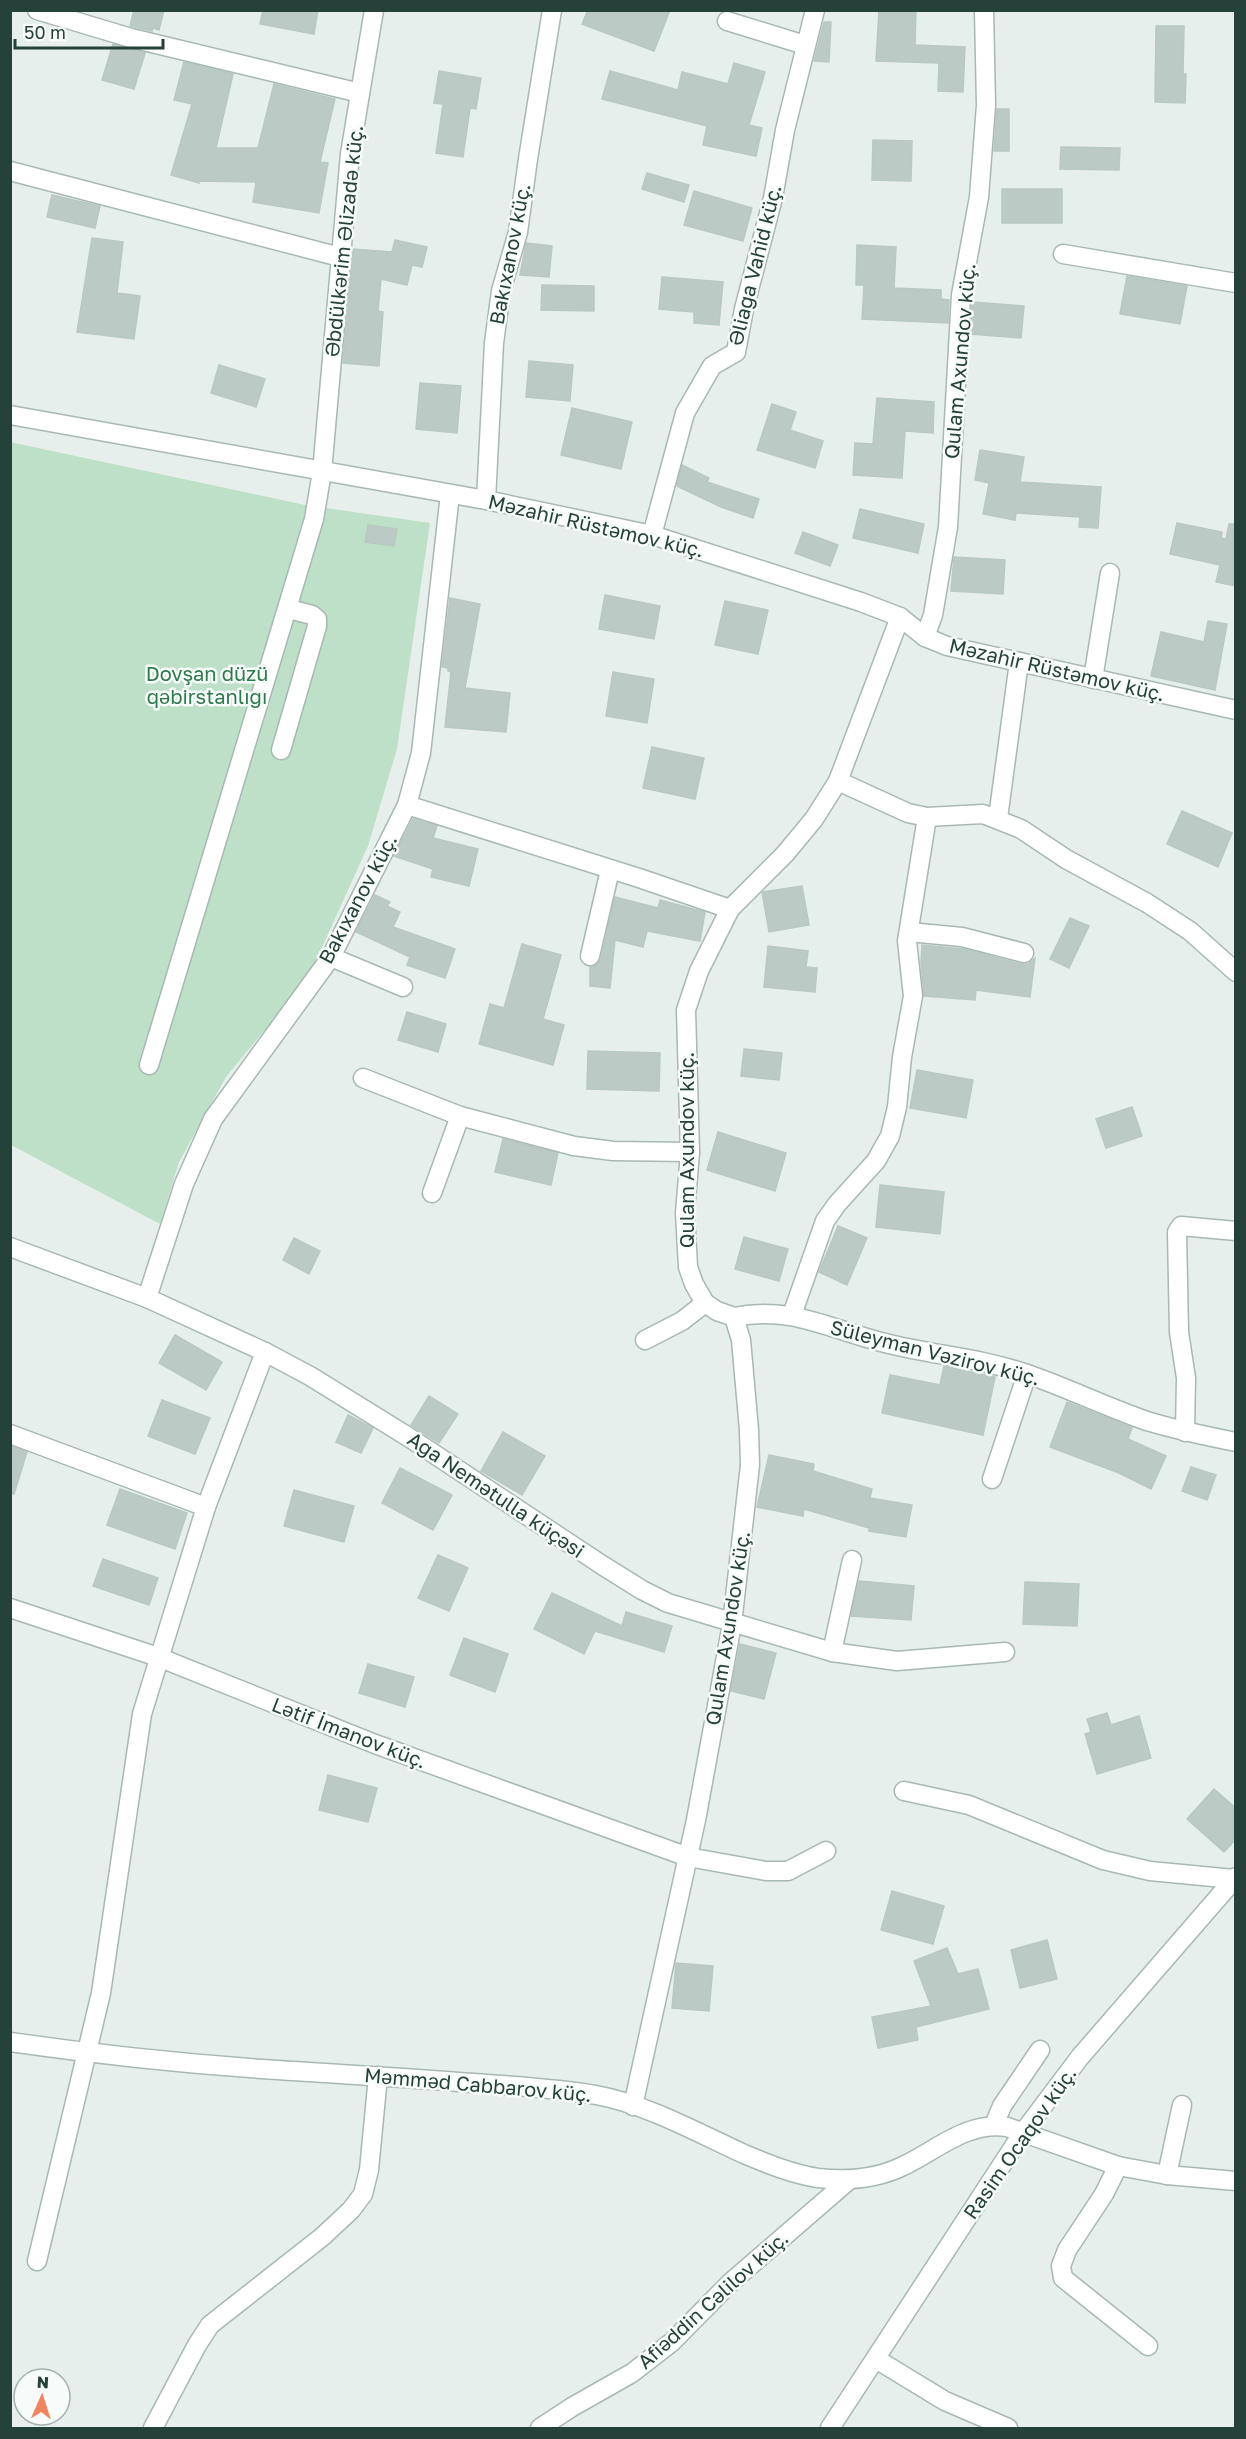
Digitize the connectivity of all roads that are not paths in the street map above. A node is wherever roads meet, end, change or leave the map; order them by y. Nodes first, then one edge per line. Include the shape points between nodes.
1 (37, 10) edge
2 (374, 10) edge
3 (552, 10) edge
4 (815, 10) edge
5 (984, 10) edge
6 (727, 21) dead end
7 (805, 45) junction
8 (360, 93) junction
9 (10, 171) edge
10 (1063, 254) dead end
11 (340, 257) junction
12 (1236, 283) edge
13 (10, 415) edge
14 (322, 472) junction
15 (450, 494) junction
16 (486, 500) junction
17 (652, 535) junction
18 (1110, 573) dead end
19 (289, 609) junction
20 (900, 617) junction
21 (925, 637) junction
22 (1019, 662) junction
23 (1093, 679) junction
24 (1236, 710) edge
25 (282, 750) dead end
26 (838, 781) junction
27 (407, 805) junction
28 (927, 817) junction
29 (998, 819) junction
30 (610, 870) junction
31 (730, 909) junction
32 (909, 932) junction
33 (1024, 953) dead end
34 (590, 956) dead end
35 (331, 957) junction
36 (1236, 972) edge
37 (403, 987) dead end
38 (149, 1065) dead end
39 (363, 1078) dead end
40 (460, 1116) junction
41 (690, 1152) junction
42 (432, 1192) dead end
43 (1236, 1231) edge
44 (10, 1247) edge
45 (147, 1298) junction
46 (705, 1303) junction
47 (792, 1315) junction
48 (734, 1317) junction
49 (645, 1340) dead end
50 (265, 1352) junction
51 (1026, 1374) junction
52 (1185, 1432) junction
53 (10, 1434) edge
54 (1236, 1442) edge
55 (992, 1479) dead end
56 (206, 1507) junction
57 (852, 1560) dead end
58 (10, 1608) edge
59 (732, 1624) junction
60 (832, 1652) junction
61 (1005, 1652) dead end
62 (158, 1658) junction
63 (904, 1791) dead end
64 (826, 1851) dead end
65 (688, 1857) junction
66 (1235, 1878) edge
67 (10, 2042) edge
68 (1040, 2050) dead end
69 (87, 2053) junction
70 (378, 2076) junction
71 (1182, 2105) dead end
72 (633, 2106) junction
73 (994, 2126) junction
74 (1022, 2133) junction
75 (1118, 2166) junction
76 (1167, 2175) junction
77 (849, 2180) junction
78 (1236, 2181) edge
79 (37, 2261) dead end
80 (1148, 2346) dead end
81 (876, 2359) junction
82 (153, 2428) edge
83 (540, 2428) edge
84 (830, 2428) edge
85 (1008, 2428) edge

1 - 8 street via 131,38
2 - 8 street, Əbdülkərim Əlizadə küç.
3 - 16 street, Bakıxanov küç. via 518,232 501,291
4 - 7 street, Əliağa Vahid küç.
5 - 21 street, Qulam Axundov küç. via 986,105 979,197 961,295 948,527 933,615
6 - 7 street
7 - 17 street, Əliağa Vahid küç. via 736,352 711,366 685,413
8 - 11 street, Əbdülkərim Əlizadə küç.
9 - 11 street
10 - 12 street
11 - 14 street, Əbdülkərim Əlizadə küç.
13 - 14 street, Məzahir Rüstəmov küç.
14 - 15 street, Məzahir Rüstəmov küç.
14 - 19 street, Əbdülkərim Əlizadə küç. via 314,519
15 - 16 street, Məzahir Rüstəmov küç.
15 - 27 street, Bakıxanov küç. via 421,753
16 - 17 street, Məzahir Rüstəmov küç.
17 - 20 street, Məzahir Rüstəmov küç. via 834,592
18 - 23 street
19 - 25 street via 312,615 317,626
19 - 38 street, Əbdülkərim Əlizadə küç.
20 - 21 street, Məzahir Rüstəmov küç.
20 - 26 street, Qulam Axundov küç.
21 - 22 street, Məzahir Rüstəmov küç. via 947,646
22 - 23 street, Məzahir Rüstəmov küç.
22 - 29 street
23 - 24 street, Məzahir Rüstəmov küç.
26 - 28 street via 908,813
26 - 31 street, Qulam Axundov küç. via 785,854
27 - 30 street
27 - 35 street, Bakıxanov küç.
28 - 29 street via 983,814
28 - 32 street
29 - 36 street via 1022,829 1066,859 1147,903 1190,931
30 - 31 street
30 - 34 street
31 - 41 street, Qulam Axundov küç. via 699,971 686,1010
32 - 33 street via 962,937
32 - 47 street via 914,996 890,1136 876,1161 825,1221
35 - 37 street
35 - 45 street, Bakıxanov küç. via 213,1119 184,1185
39 - 40 street
40 - 41 street via 574,1146
40 - 42 street
41 - 46 street, Qulam Axundov küç. via 685,1213 688,1267
43 - 52 street via 1190,1225 1180,1226 1177,1232 1179,1332 1186,1377
44 - 45 street, Ağa Nemətulla küçəsi
45 - 50 street, Ağa Nemətulla küçəsi
46 - 48 street
46 - 49 street via 682,1321
47 - 48 street, Süleyman Vəzirov küç. via 771,1312
47 - 51 street, Süleyman Vəzirov küç. via 886,1344
48 - 59 street, Qulam Axundov küç. via 741,1340 750,1465
50 - 56 street
50 - 59 street, Ağa Nemətulla küçəsi via 410,1438 642,1590
51 - 52 street, Süleyman Vəzirov küç.
51 - 55 street
52 - 54 street, Süleyman Vəzirov küç.
53 - 56 street
56 - 62 street
57 - 60 street
58 - 62 street, Lətif İmanov küç.
59 - 60 street, Ağa Nemətulla küçəsi
59 - 65 street, Qulam Axundov küç.
60 - 61 street, Ağa Nemətulla küçəsi via 897,1661
62 - 65 street, Lətif İmanov küç. via 375,1744
62 - 69 street via 142,1714 101,1993
63 - 66 street via 969,1805 1103,1860 1150,1871
64 - 65 street, Lətif İmanov küç. via 788,1871 766,1871
65 - 72 street, Qulam Axundov küç.
66 - 74 street, Rasim Ocaqov küç. via 1080,2057
67 - 69 street, Məmməd Cabbarov küç.
68 - 73 street via 1002,2106
69 - 70 street, Məmməd Cabbarov küç.
69 - 79 street
70 - 72 street, Məmməd Cabbarov küç. via 573,2092
70 - 82 street via 363,2194 322,2237 210,2325
71 - 76 street
72 - 77 street, Məmməd Cabbarov küç. via 780,2169
73 - 74 street, Məmməd Cabbarov küç.
73 - 77 street, Məmməd Cabbarov küç. via 979,2127 951,2139 902,2168
74 - 75 street, Məmməd Cabbarov küç.
74 - 81 street, Rasim Ocaqov küç.
75 - 76 street, Məmməd Cabbarov küç.
75 - 80 street via 1067,2250 1061,2266 1063,2278
76 - 78 street, Məmməd Cabbarov küç.
77 - 83 street, Afiəddin Cəlilov küç. via 730,2283 672,2342 632,2373
81 - 84 street, Rasim Ocaqov küç.
81 - 85 street via 945,2401

